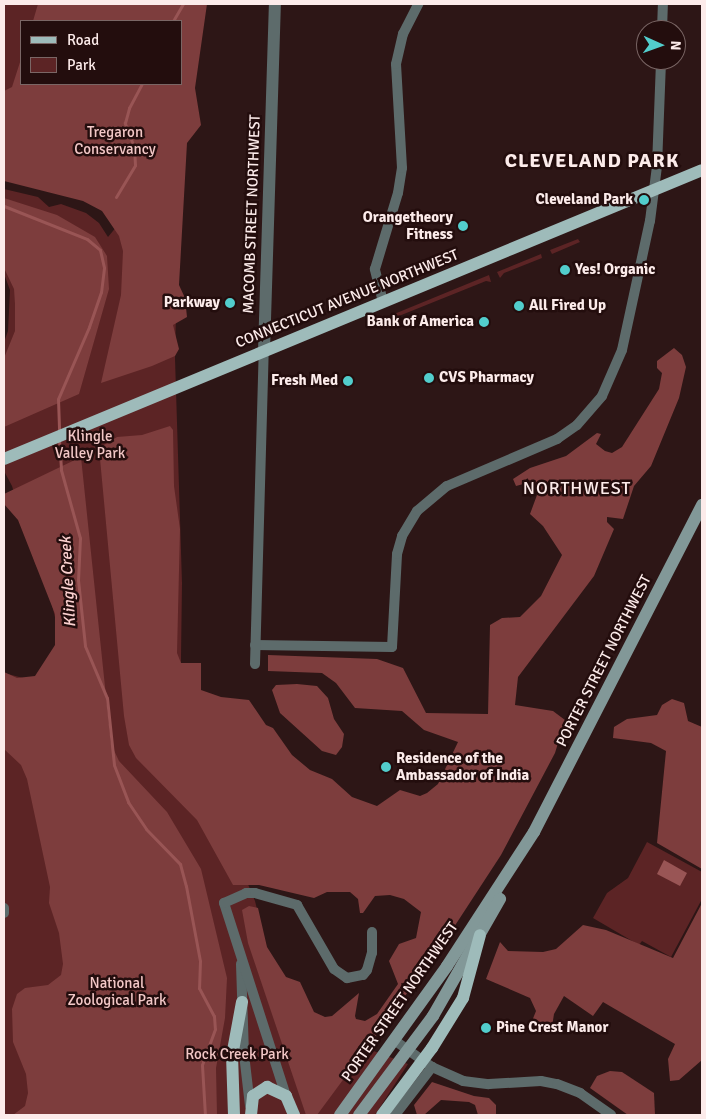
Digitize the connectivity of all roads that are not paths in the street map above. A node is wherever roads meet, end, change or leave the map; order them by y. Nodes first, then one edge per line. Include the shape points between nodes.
1 (275, 4) edge
2 (418, 4) edge
3 (663, 4) edge
4 (662, 20) edge
5 (661, 70) edge
6 (702, 170) edge
7 (655, 190) junction
8 (383, 302) junction
9 (264, 351) junction
10 (4, 459) edge
11 (702, 505) edge
12 (255, 645) junction
13 (255, 664) dead end
14 (534, 832) junction
15 (4, 908) edge
16 (4, 913) edge
17 (372, 932) dead end
18 (480, 936) junction
19 (239, 945) junction
20 (242, 1002) junction
21 (394, 1040) junction
22 (408, 1051) junction
23 (427, 1064) junction
24 (286, 1096) junction
25 (250, 1112) edge
26 (234, 1115) edge
27 (294, 1115) edge
28 (340, 1115) edge
29 (359, 1115) edge
30 (382, 1115) edge
31 (395, 1115) edge
32 (611, 1115) edge

1 - 9 street, MACOMB STREET NORTHWEST
2 - 8 street via 403,34 396,64 402,168 398,193 375,269
3 - 4 street
5 - 7 street
6 - 7 main road, CONNECTICUT AVENUE NORTHWEST
7 - 8 main road, CONNECTICUT AVENUE NORTHWEST
7 - 12 street via 622,350 607,388 586,416 557,440 447,486 417,511 402,536 397,554 392,647
8 - 9 main road, CONNECTICUT AVENUE NORTHWEST
9 - 10 main road, CONNECTICUT AVENUE NORTHWEST
9 - 12 street, MACOMB STREET NORTHWEST
11 - 14 main road, PORTER STREET NORTHWEST
12 - 13 street, MACOMB STREET NORTHWEST
14 - 18 main road, PORTER STREET NORTHWEST
14 - 21 main road, PORTER STREET NORTHWEST via 447,966
15 - 16 street
17 - 19 street via 372,953 367,970 364,975 347,978 334,969 297,906 264,894 246,893 224,903
18 - 22 main road, PORTER STREET NORTHWEST via 450,990
18 - 23 main road via 463,998
19 - 20 street
19 - 24 street
20 - 25 street
20 - 26 main road via 232,1056
21 - 22 street
21 - 28 main road, PORTER STREET NORTHWEST
22 - 23 street
22 - 29 main road, PORTER STREET NORTHWEST
23 - 30 main road
23 - 31 street
23 - 32 street via 471,1083 541,1081 557,1084 580,1093
24 - 25 main road via 267,1087 253,1096
24 - 27 main road

